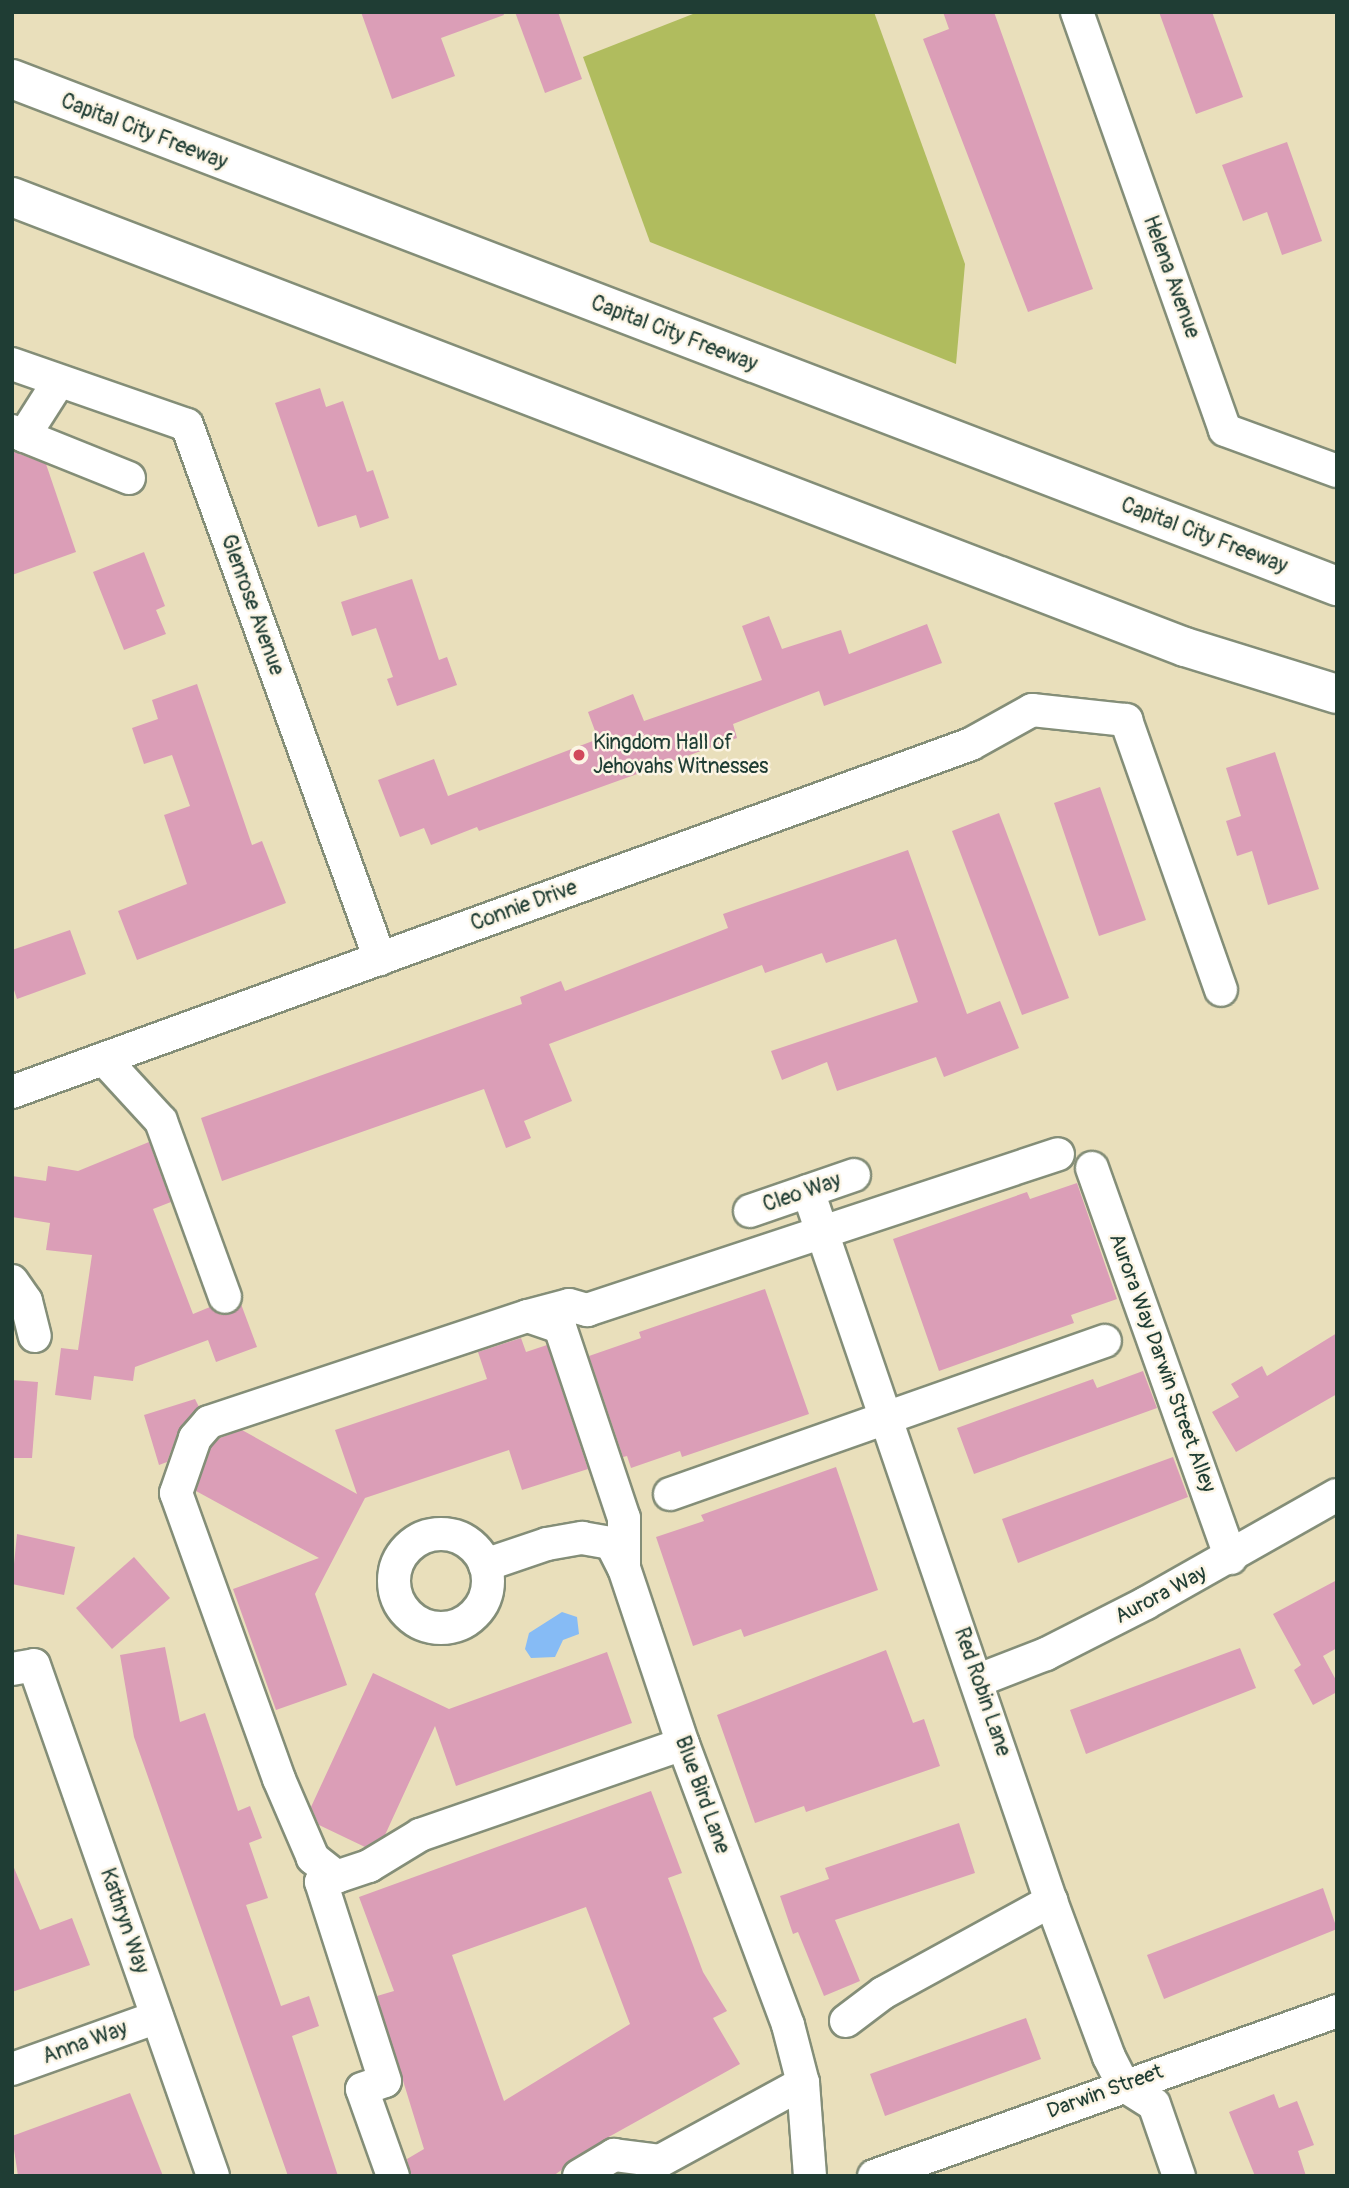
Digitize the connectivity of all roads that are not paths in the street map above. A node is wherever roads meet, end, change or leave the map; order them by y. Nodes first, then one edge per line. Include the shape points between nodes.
1 (1077, 12) edge
2 (12, 79) edge
3 (12, 197) edge
4 (12, 364) edge
5 (60, 381) junction
6 (18, 434) edge
7 (1337, 471) edge
8 (129, 478) dead end
9 (1337, 586) edge
10 (1337, 696) edge
11 (380, 959) junction
12 (1221, 990) dead end
13 (104, 1059) junction
14 (12, 1093) edge
15 (1058, 1154) dead end
16 (1092, 1168) dead end
17 (854, 1175) dead end
18 (808, 1191) junction
19 (750, 1211) dead end
20 (824, 1234) junction
21 (12, 1280) edge
22 (225, 1297) dead end
23 (528, 1316) junction
24 (36, 1336) dead end
25 (1105, 1340) dead end
26 (887, 1417) junction
27 (670, 1494) dead end
28 (1337, 1494) edge
29 (1231, 1558) junction
30 (485, 1565) dead end
31 (624, 1568) junction
32 (23, 1667) edge
33 (979, 1680) junction
34 (683, 1744) junction
35 (337, 1877) junction
36 (1051, 1900) junction
37 (1337, 2011) edge
38 (157, 2017) junction
39 (846, 2021) dead end
40 (12, 2069) edge
41 (803, 2083) junction
42 (1123, 2085) junction
43 (213, 2176) edge
44 (393, 2176) edge
45 (579, 2176) edge
46 (810, 2176) edge
47 (874, 2176) edge
48 (1179, 2176) edge

1 - 7 street, Helena Avenue via 1225,429
2 - 9 highway, Capital City Freeway
3 - 10 highway via 1172,642
4 - 5 street, Glenrose Avenue
5 - 6 street
5 - 11 street, Glenrose Avenue via 187,425
6 - 8 street
11 - 12 street, Connie Drive via 971,744 1032,710 1126,720
11 - 13 street, Connie Drive
13 - 14 street, Connie Drive
13 - 22 street via 161,1121
15 - 20 street
16 - 29 street, Aurora Way Darwin Street Alley
17 - 18 street, Cleo Way
18 - 19 street, Cleo Way
18 - 20 street, Red Robin Lane
20 - 23 street via 778,1244 587,1310 569,1306
20 - 26 street, Red Robin Lane
21 - 24 street via 26,1301
23 - 31 street via 560,1327 624,1518
23 - 35 street via 209,1422 195,1438 177,1477 176,1493 279,1779 313,1858
25 - 26 street
26 - 27 street
26 - 33 street, Red Robin Lane
28 - 29 street, Aurora Way
29 - 33 street, Aurora Way via 1046,1654
30 - 31 street, Blue Bird Lane via 547,1544 582,1538 611,1543
31 - 34 street, Blue Bird Lane
32 - 38 street, Kathryn Way
33 - 36 street, Red Robin Lane
34 - 35 street via 420,1835 369,1866
34 - 41 street, Blue Bird Lane via 788,2025
35 - 44 street via 321,1882 385,2081 362,2089
36 - 39 street via 883,1993
36 - 42 street, Red Robin Lane
37 - 42 street, Darwin Street
38 - 40 street, Anna Way
38 - 43 street, Kathryn Way
41 - 45 street via 660,2161 614,2155
41 - 46 street, Blue Bird Lane
42 - 47 street, Darwin Street
42 - 48 street via 1154,2104

